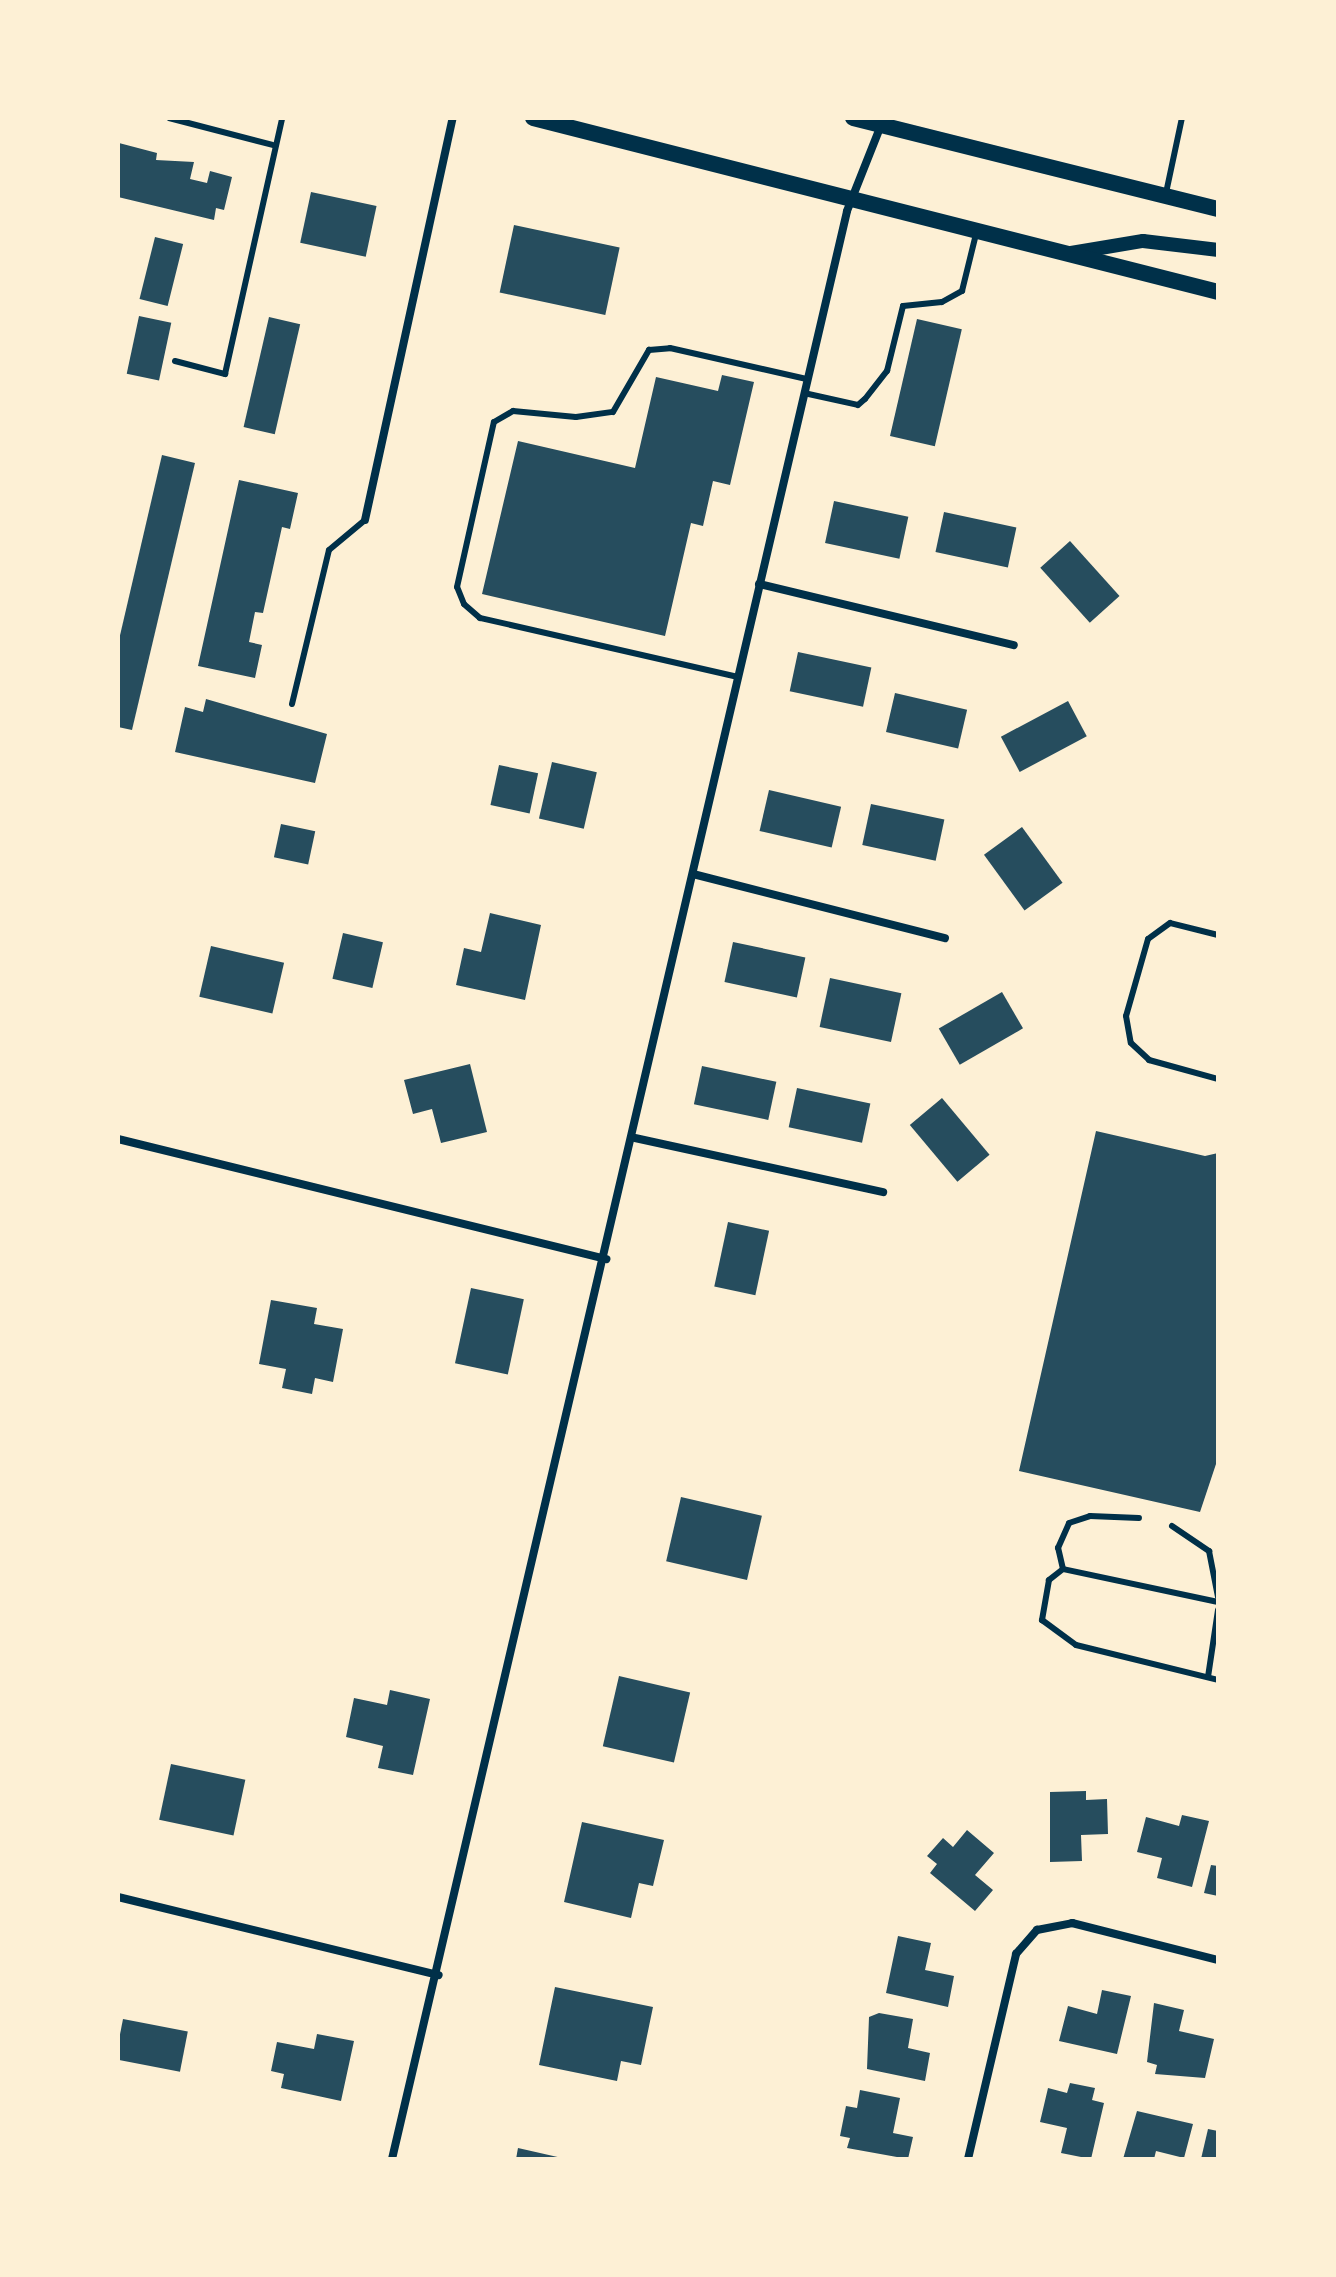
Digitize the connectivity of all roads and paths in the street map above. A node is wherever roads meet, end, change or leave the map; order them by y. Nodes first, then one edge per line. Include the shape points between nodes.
1 (169, 118) edge
2 (282, 118) edge
3 (453, 118) edge
4 (533, 118) edge
5 (853, 118) edge
6 (1182, 118) edge
7 (882, 122) edge
8 (273, 145) junction
9 (1165, 196) junction
10 (849, 203) junction
11 (1218, 209) edge
12 (976, 233) junction
13 (1218, 250) edge
14 (1063, 254) junction
15 (1218, 292) edge
16 (175, 361) dead end
17 (807, 379) junction
18 (804, 393) junction
19 (365, 520) joint
20 (759, 584) junction
21 (1014, 645) dead end
22 (738, 677) junction
23 (292, 704) dead end
24 (693, 874) junction
25 (1218, 935) edge
26 (945, 938) dead end
27 (1218, 1079) edge
28 (635, 1138) junction
29 (118, 1139) edge
30 (883, 1192) dead end
31 (606, 1259) junction
32 (1139, 1518) dead end
33 (1172, 1526) dead end
34 (1063, 1569) junction
35 (1218, 1600) edge
36 (1218, 1610) edge
37 (1208, 1677) junction
38 (1218, 1680) edge
39 (118, 1897) edge
40 (1218, 1960) edge
41 (439, 1975) junction
42 (392, 2159) edge
43 (968, 2159) edge

1 - 8 lane
2 - 8 lane
3 - 19 street
4 - 10 main road
5 - 7 main road
6 - 9 lane
7 - 9 main road
7 - 10 street
8 - 16 lane via 225,374
9 - 11 main road
10 - 12 main road
10 - 17 street
12 - 14 main road
12 - 18 lane via 962,291 942,302 903,306 887,371 865,399 858,405
13 - 14 street via 1143,241
14 - 15 main road
17 - 18 street
17 - 22 lane via 670,348 649,350 613,412 513,411 494,422 457,587 464,604 480,618
18 - 20 street
19 - 23 lane via 329,550
20 - 21 street
20 - 22 street
22 - 24 street
24 - 26 street
24 - 28 street
25 - 27 lane via 1170,923 1148,939 1126,1016 1131,1043 1149,1060
28 - 30 street
28 - 31 street
29 - 31 street
31 - 41 street
32 - 34 lane via 1090,1516 1069,1523 1058,1548
33 - 35 lane via 1209,1551
34 - 35 lane
34 - 37 lane via 1046,1592 1042,1620 1051,1633
36 - 37 lane
37 - 38 lane
39 - 41 street
40 - 43 street via 1072,1923 1037,1930 1016,1954
41 - 42 street

